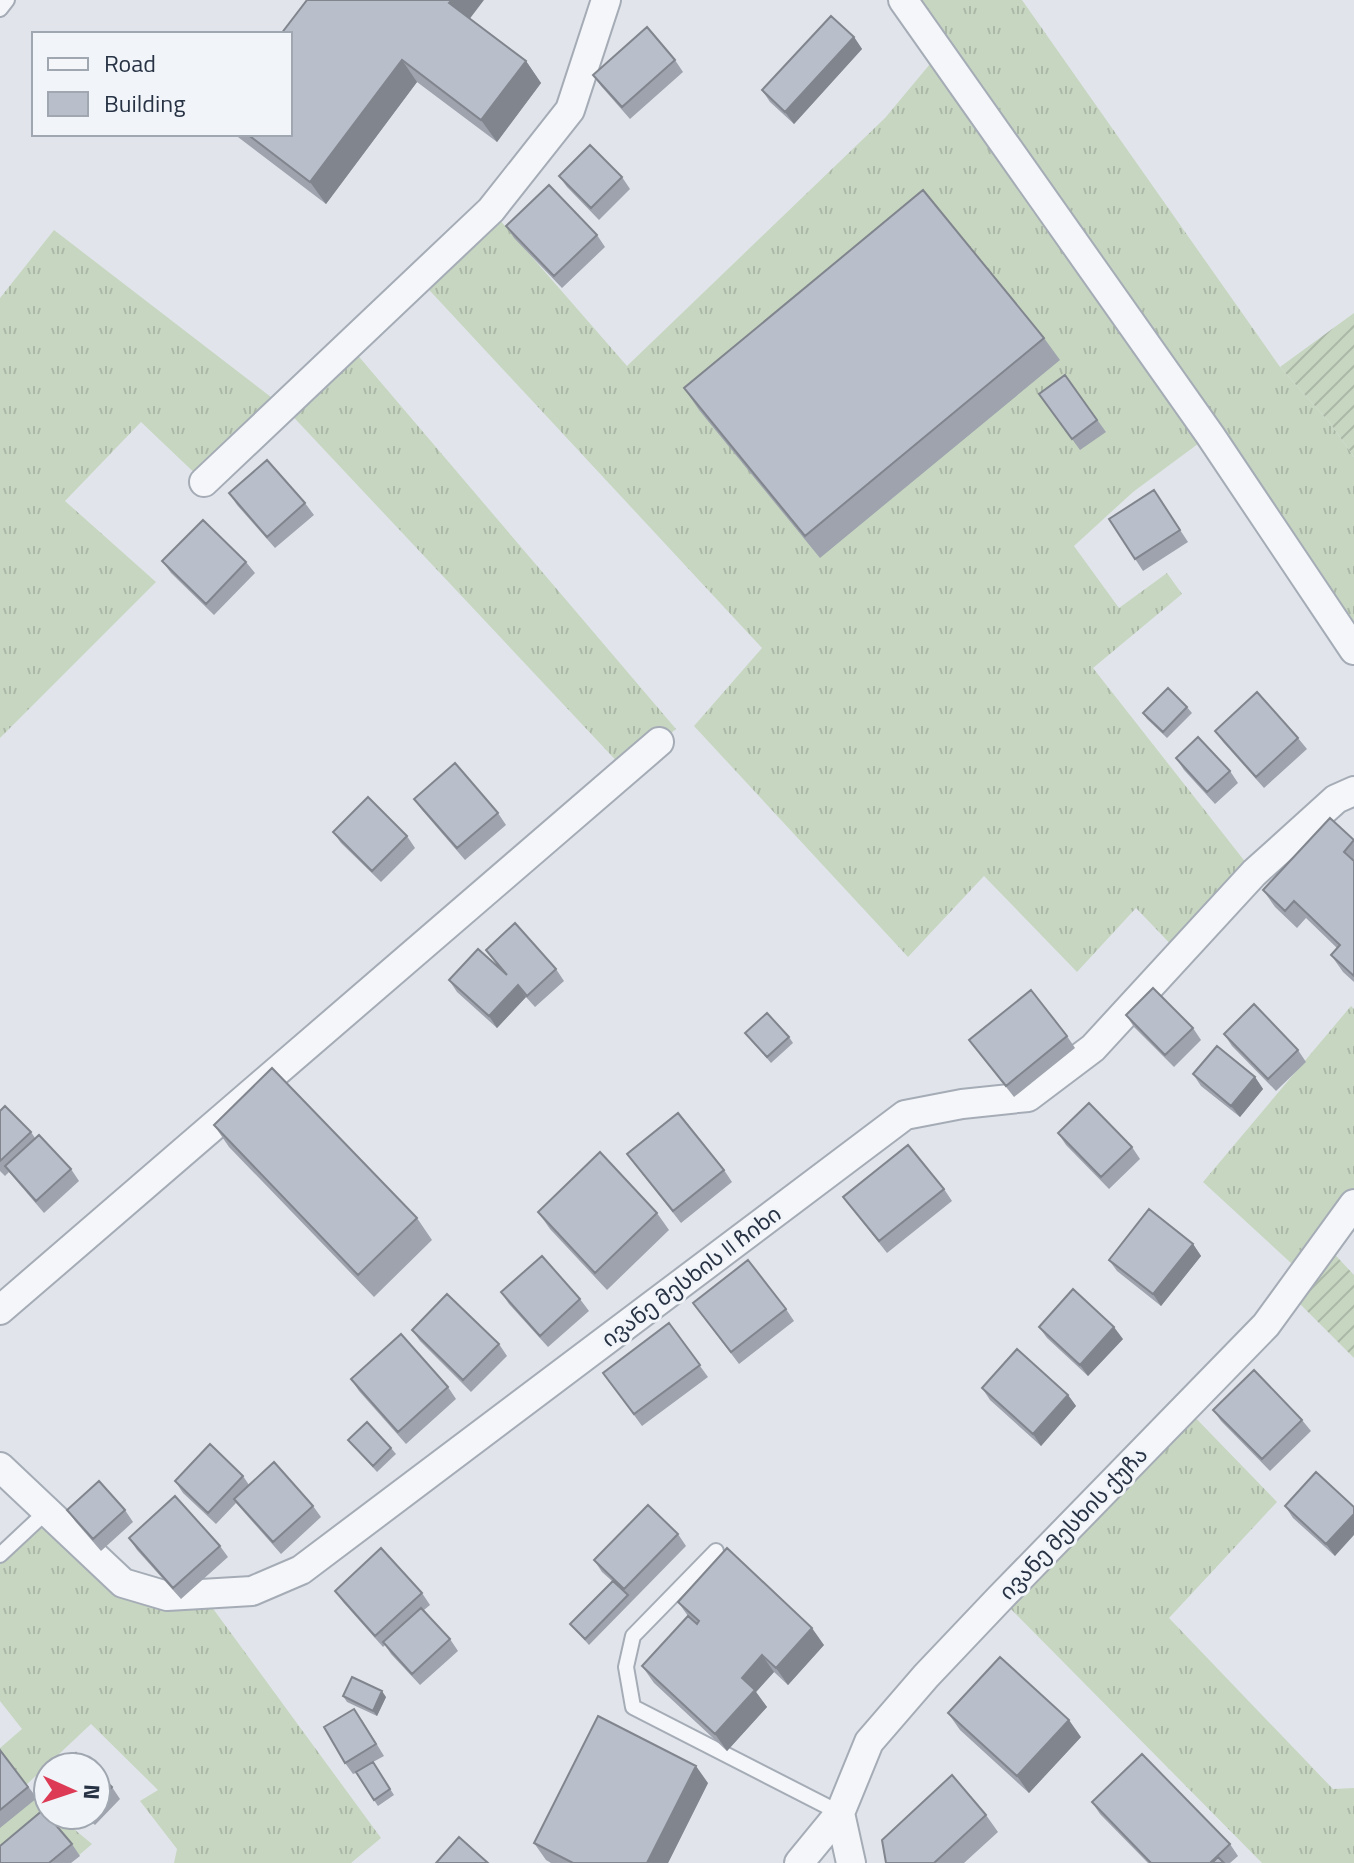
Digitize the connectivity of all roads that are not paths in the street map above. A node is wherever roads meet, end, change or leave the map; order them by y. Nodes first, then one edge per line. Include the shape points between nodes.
1 (7, 0) edge
2 (606, 0) edge
3 (903, 0) edge
4 (0, 9) edge
5 (204, 482) dead end
6 (1354, 650) edge
7 (659, 742) dead end
8 (1354, 791) edge
9 (1354, 1204) edge
10 (0, 1310) edge
11 (0, 1467) edge
12 (47, 1511) junction
13 (716, 1551) dead end
14 (0, 1555) edge
15 (840, 1813) junction
16 (799, 1863) edge
17 (851, 1863) edge

1 - 4 lane
2 - 5 street via 570,110 491,210
3 - 6 street via 1210,435
7 - 10 street
8 - 12 street, ივანე მესხის II ჩიხი via 1336,799 1254,873 1093,1048 1028,1097 905,1115 301,1570 252,1591 167,1596 123,1583
9 - 15 street, ივანე მესხის ქუჩა via 1266,1325 1000,1598 869,1742
11 - 12 street, ივანე მესხის II ჩიხი
12 - 14 lane
13 - 15 lane via 633,1636 626,1667 633,1707
15 - 16 street, ივანე მესხის ქუჩა
15 - 17 street

